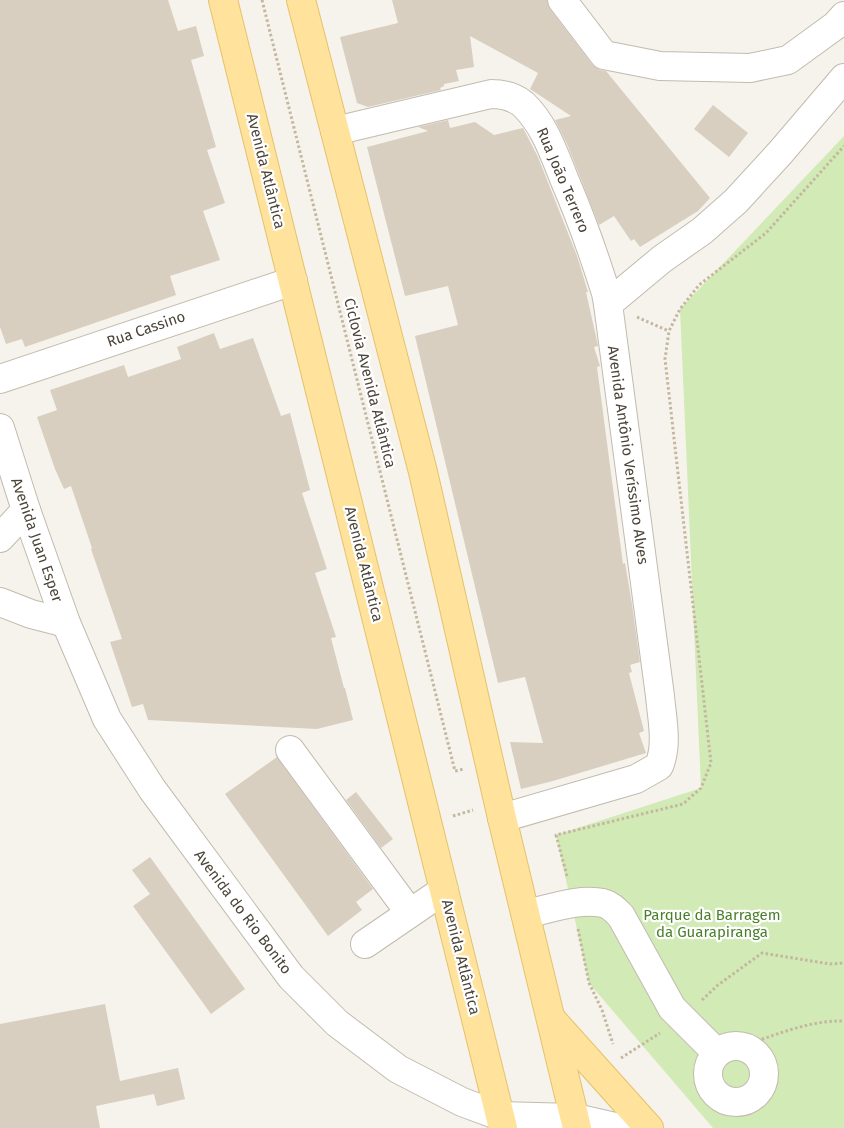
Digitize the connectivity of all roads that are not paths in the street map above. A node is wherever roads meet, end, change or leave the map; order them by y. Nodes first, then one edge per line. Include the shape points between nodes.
1 (223, 0) edge
2 (301, 0) edge
3 (562, 0) edge
4 (844, 16) edge
5 (844, 78) edge
6 (335, 131) junction
7 (293, 281) junction
8 (608, 304) junction
9 (0, 379) edge
10 (0, 428) edge
11 (5, 458) edge
12 (26, 510) junction
13 (0, 538) edge
14 (0, 602) edge
15 (66, 623) junction
16 (290, 750) dead end
17 (500, 811) junction
18 (444, 890) junction
19 (410, 913) junction
20 (526, 914) junction
21 (365, 944) dead end
22 (551, 1018) junction
23 (730, 1049) road end
24 (501, 1122) edge
25 (576, 1123) edge
26 (619, 1128) edge
27 (648, 1128) edge

1 - 7 main road, Avenida Atlântica
2 - 6 main road
3 - 4 street via 604,56 660,66 750,68 788,60
5 - 8 street via 736,202
6 - 8 street, Rua João Terrero via 491,94 503,94 521,103 549,140 590,244
6 - 17 main road via 423,472
7 - 9 street, Rua Cassino
7 - 18 main road, Avenida Atlântica
8 - 17 street, Avenida Antônio Veríssimo Alves via 660,696 663,758 659,766 636,779
10 - 11 street, Avenida Juan Esper
11 - 12 street, Avenida Juan Esper
12 - 13 street
12 - 15 street, Avenida Juan Esper
14 - 15 street
15 - 24 street, Avenida do Rio Bonito via 107,719 152,789 291,976 337,1023 398,1069
16 - 19 street
17 - 20 main road
18 - 19 street
18 - 24 main road, Avenida Atlântica
19 - 21 street
20 - 22 main road
20 - 23 street via 581,902 603,903 612,907 621,916 672,1008
22 - 25 main road
22 - 27 main road
24 - 25 street, Avenida do Rio Bonito
25 - 26 street, Avenida do Rio Bonito

